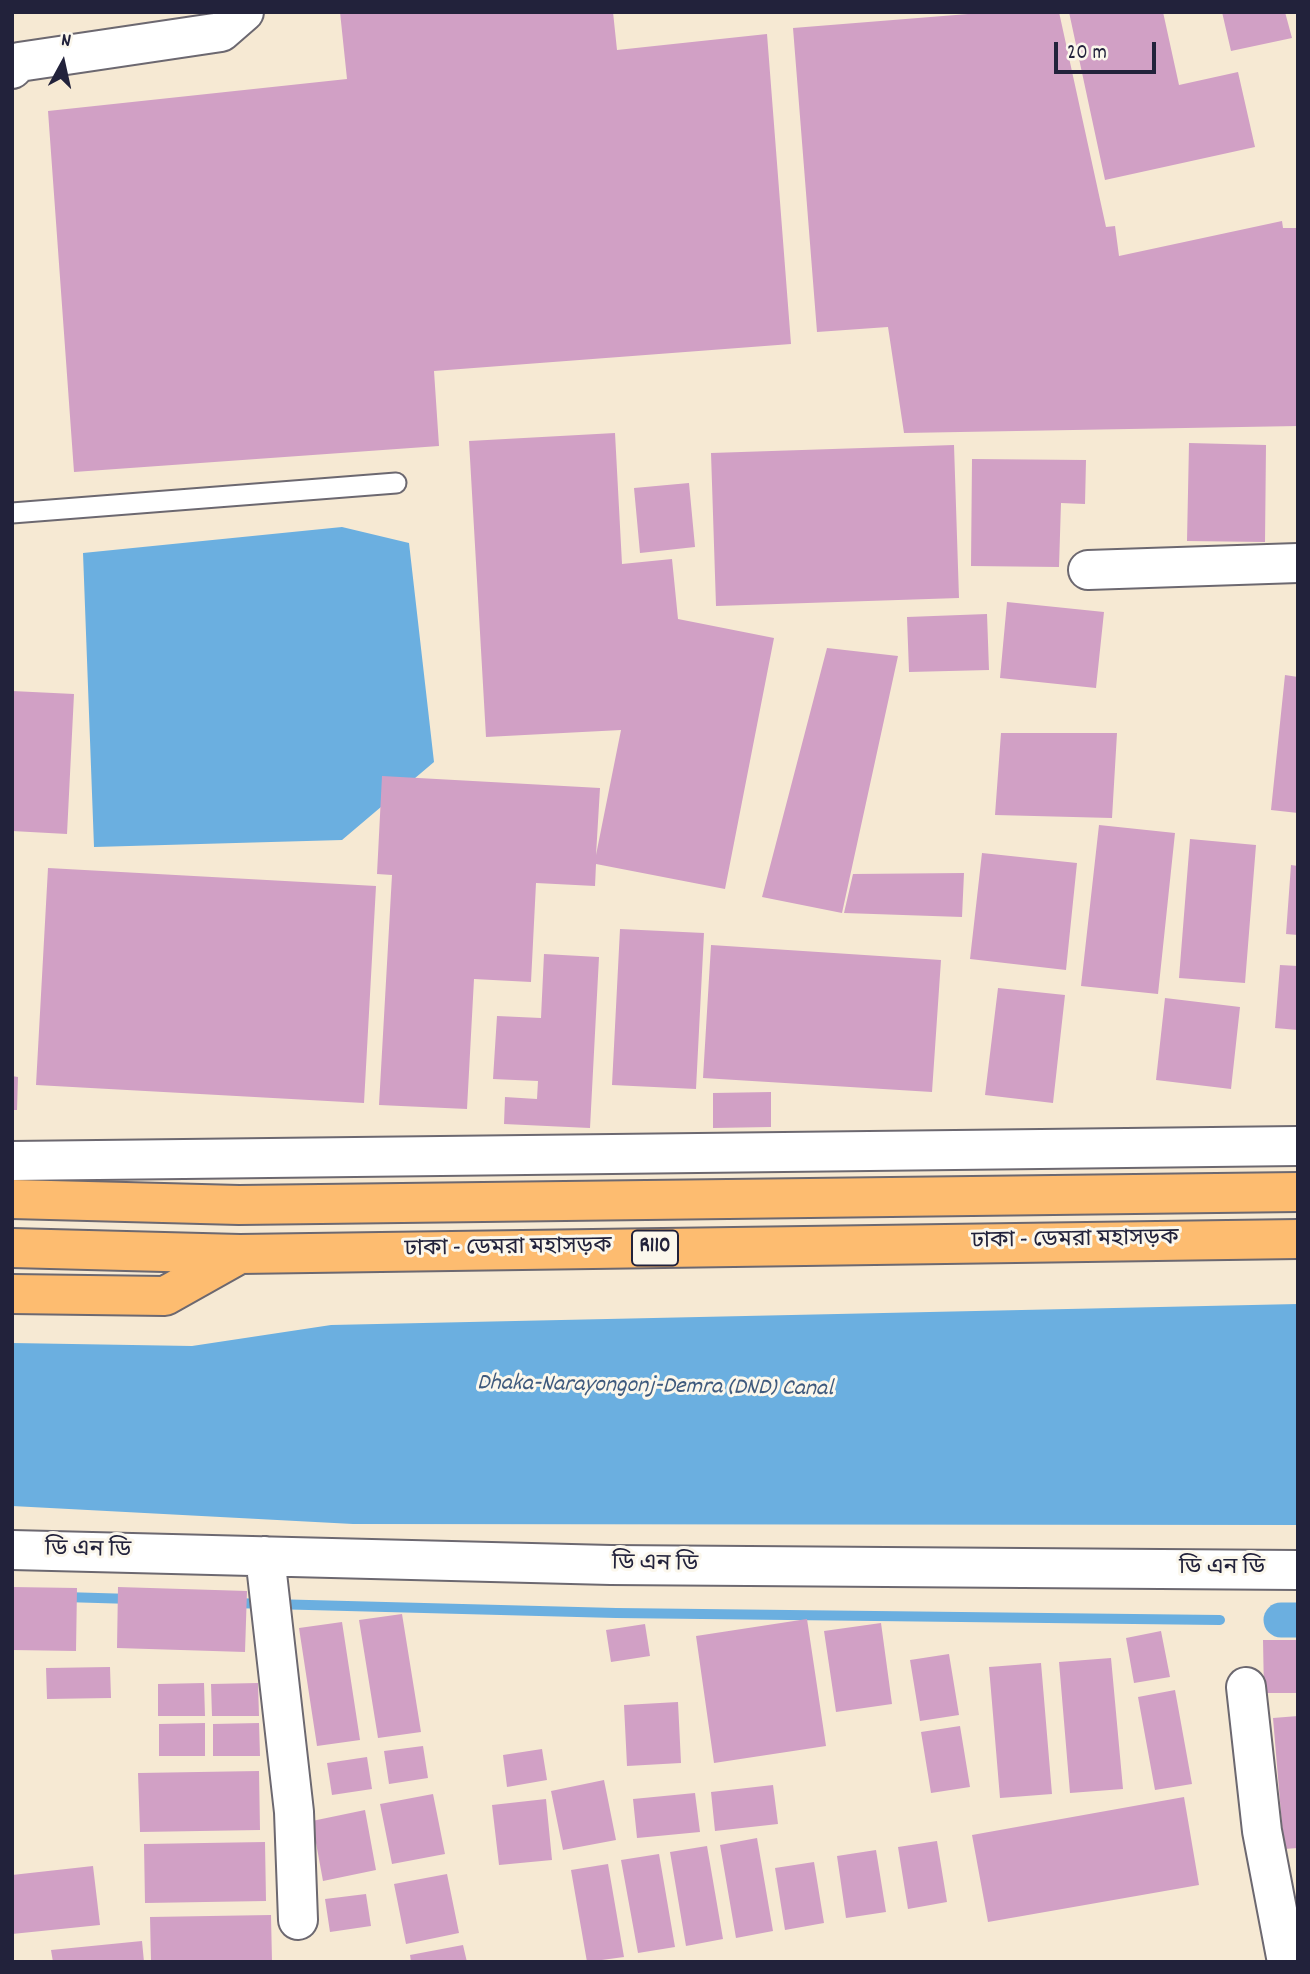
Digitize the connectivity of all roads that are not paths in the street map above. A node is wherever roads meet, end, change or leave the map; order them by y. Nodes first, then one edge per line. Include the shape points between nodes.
1 (244, 12) edge
2 (12, 69) edge
3 (396, 483) dead end
4 (12, 513) edge
5 (1298, 563) edge
6 (1088, 570) dead end
7 (1298, 1146) edge
8 (12, 1161) edge
9 (1298, 1192) edge
10 (12, 1199) edge
11 (1298, 1239) edge
12 (12, 1248) edge
13 (240, 1254) junction
14 (12, 1294) edge
15 (12, 1550) edge
16 (265, 1556) junction
17 (1298, 1570) edge
18 (1246, 1687) dead end
19 (298, 1920) dead end
20 (1287, 1962) edge

1 - 2 street via 221,32 19,62
3 - 4 lane
5 - 6 street
7 - 8 street
9 - 10 main road, ঢাকা - ডেমরা মহাসড়ক / R110 via 239,1205
11 - 13 main road, ঢাকা - ডেমরা মহাসড়ক / R110
12 - 13 main road, ঢাকা - ডেমরা মহাসড়ক / R110
13 - 14 main road via 165,1296
15 - 16 street, ডি এন ডি
16 - 17 street, ডি এন ডি via 611,1565
16 - 19 street via 294,1812
18 - 20 street via 1262,1831

